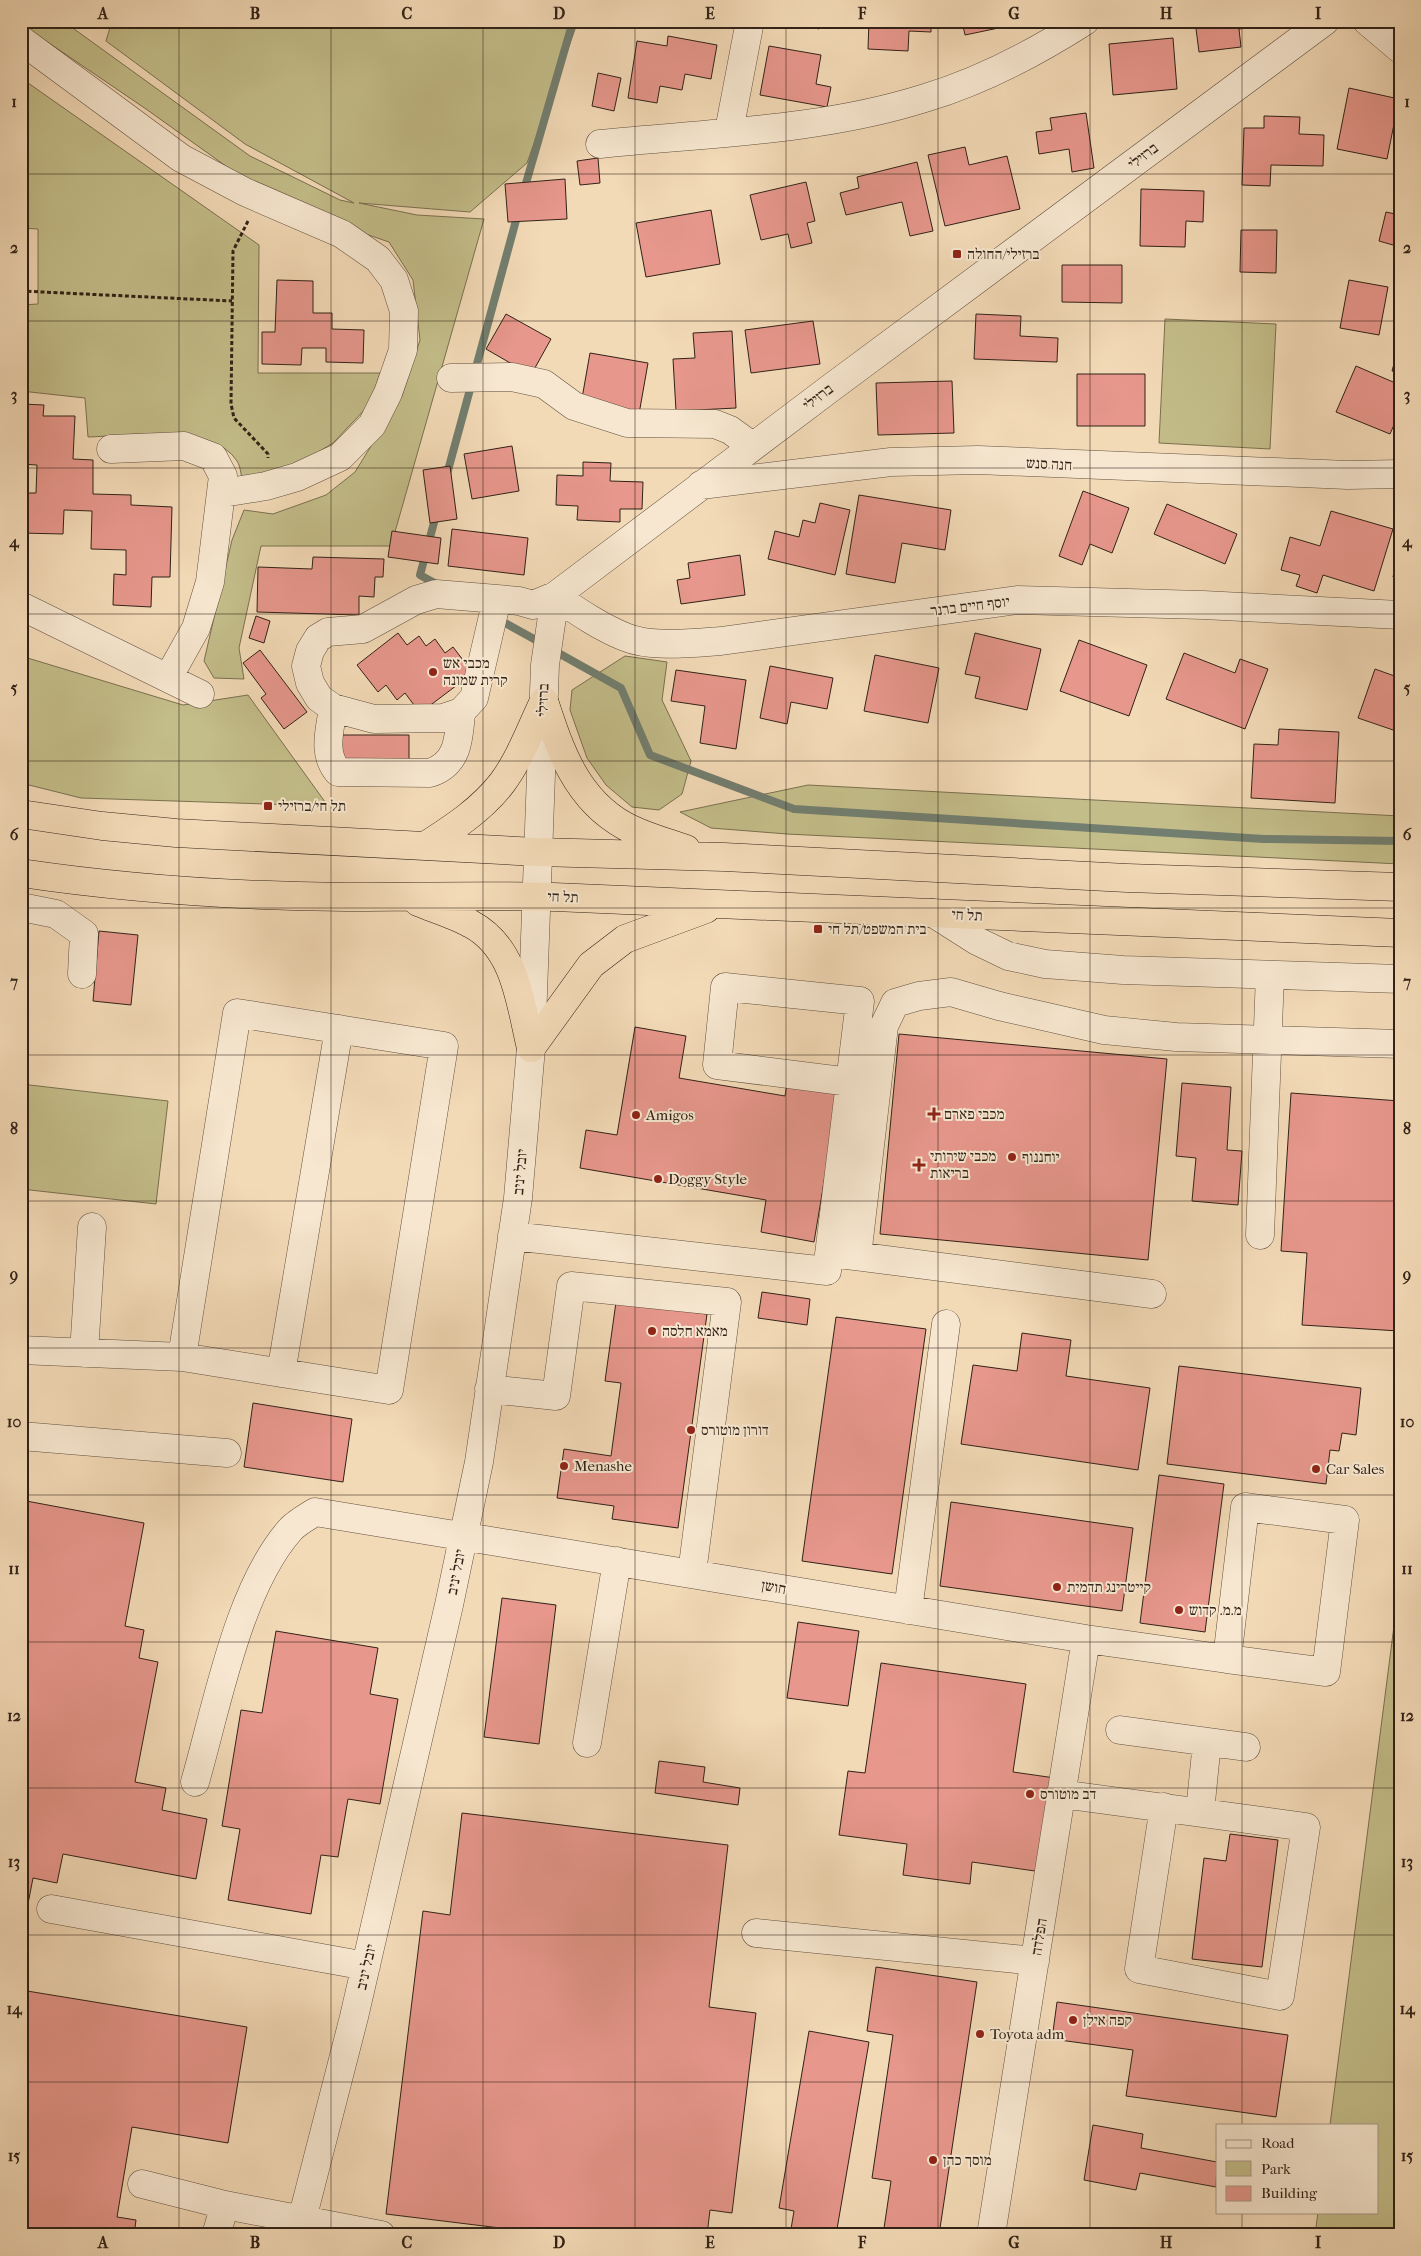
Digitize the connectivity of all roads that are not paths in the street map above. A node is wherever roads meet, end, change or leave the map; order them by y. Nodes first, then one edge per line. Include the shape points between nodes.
1 (750, 21) edge
2 (1085, 21) edge
3 (1325, 21) edge
4 (1368, 21) edge
5 (21, 40) edge
6 (1400, 49) edge
7 (729, 131) junction
8 (600, 144) dead end
9 (451, 378) dead end
10 (752, 446) junction
11 (110, 449) dead end
12 (1400, 474) edge
13 (700, 486) junction
14 (223, 493) junction
15 (555, 596) junction
16 (497, 599) junction
17 (21, 606) edge
18 (1400, 615) edge
19 (168, 678) junction
20 (200, 694) dead end
21 (544, 701) junction
22 (334, 708) junction
23 (461, 712) junction
24 (21, 814) edge
25 (424, 846) junction
26 (537, 852) junction
27 (705, 857) junction
28 (21, 873) edge
29 (1400, 887) edge
30 (405, 896) junction
31 (535, 896) junction
32 (723, 903) junction
33 (21, 907) edge
34 (934, 914) junction
35 (1400, 933) edge
36 (82, 974) dead end
37 (1270, 975) junction
38 (1400, 980) edge
39 (339, 1029) junction
40 (1269, 1040) junction
41 (1400, 1044) edge
42 (531, 1048) junction
43 (850, 1082) junction
44 (92, 1227) dead end
45 (1260, 1235) dead end
46 (512, 1236) junction
47 (829, 1253) junction
48 (857, 1256) junction
49 (1152, 1294) dead end
50 (946, 1324) dead end
51 (21, 1350) edge
52 (84, 1352) junction
53 (182, 1357) junction
54 (281, 1373) junction
55 (489, 1389) junction
56 (21, 1436) edge
57 (227, 1453) dead end
58 (463, 1535) junction
59 (617, 1561) junction
60 (692, 1574) junction
61 (908, 1610) junction
62 (1086, 1639) junction
63 (1227, 1659) junction
64 (1120, 1730) dead end
65 (1207, 1742) junction
66 (587, 1743) dead end
67 (1246, 1747) dead end
68 (195, 1782) dead end
69 (1061, 1794) junction
70 (1164, 1808) junction
71 (1200, 1812) junction
72 (51, 1909) dead end
73 (756, 1933) dead end
74 (1035, 1961) junction
75 (366, 1966) junction
76 (142, 2184) dead end
77 (225, 2205) junction
78 (300, 2228) edge
79 (216, 2235) edge
80 (381, 2235) edge
81 (991, 2235) edge

1 - 7 street
2 - 7 street via 1040,49 926,98 860,115
3 - 10 street, ברזילי
4 - 6 street
5 - 14 street via 181,158 342,234 378,259 394,280 404,311 402,350 388,393 372,425 340,457 297,477
7 - 8 street
9 - 10 street via 512,377 544,384 574,406 627,423 715,424 730,430
10 - 13 street, ברזילי
11 - 14 street via 184,446 213,457 223,476
12 - 13 street, חנה סנש via 978,460 901,462
13 - 15 street, ברזילי
14 - 19 street via 210,582 196,628
15 - 16 street via 533,605 520,600
15 - 18 street, יוסף חיים ברנר via 626,638 672,644 721,641 1016,600
15 - 21 street, ברזילי via 545,665
16 - 22 street via 436,594 416,600 363,629 328,632 318,638 306,666 319,698
16 - 23 street via 474,698
17 - 19 street
19 - 20 street
21 - 25 highway via 502,782 458,825
21 - 26 street, ברזילי
21 - 27 highway via 561,754 578,782 600,808 625,826
22 - 23 street via 374,719 443,718
22 - 23 street via 328,750 331,763 338,772 430,774 450,762 459,743
24 - 25 highway via 102,826 176,832
25 - 26 highway
26 - 27 highway
26 - 31 street, ברזילי
27 - 29 highway via 1127,878
28 - 30 highway, תל חי via 173,891
30 - 31 highway, תל חי
30 - 42 highway via 472,924 499,946 512,971
31 - 32 highway, תל חי
31 - 42 street, יובל יניב
32 - 34 highway, תל חי
32 - 42 highway via 657,925 611,949 591,965
33 - 36 street via 56,914 84,934
34 - 35 highway, תל חי
34 - 37 street via 1008,956 1045,964
37 - 38 street
37 - 40 street
39 - 53 street via 237,1013
39 - 54 street
39 - 54 street via 444,1046 389,1390
40 - 41 street
40 - 45 street
40 - 48 street via 1176,1037 1104,1030 952,992 895,1002 884,1026
42 - 46 street, יובל יניב
43 - 43 street via 860,1001 725,987 717,1065
43 - 47 street
44 - 52 street
46 - 47 street via 827,1271
46 - 55 street, יובל יניב
47 - 48 street
48 - 49 street
50 - 61 street
51 - 52 street
52 - 53 street
53 - 54 street
55 - 58 street, יובל יניב via 479,1462
55 - 60 street via 556,1396 571,1286 727,1302
56 - 57 street
58 - 59 street, חושן
58 - 68 street, חושן via 315,1512 291,1528 265,1565 239,1625
58 - 75 street, יובל יניב
59 - 60 street, חושן
59 - 66 street
60 - 61 street, חושן
61 - 62 street, חושן
62 - 63 street, חושן
62 - 69 street, הפלדה
63 - 63 street, חושן via 1326,1672 1345,1520 1245,1508
64 - 65 street
65 - 67 street
65 - 71 street
69 - 70 street
69 - 74 street, הפלדה
70 - 71 street
70 - 71 street via 1139,1969 1280,1996 1306,1827
72 - 75 street
73 - 74 street
74 - 81 street, הפלדה
75 - 78 street, יובל יניב
76 - 77 street
77 - 78 street
77 - 79 street
78 - 80 street

